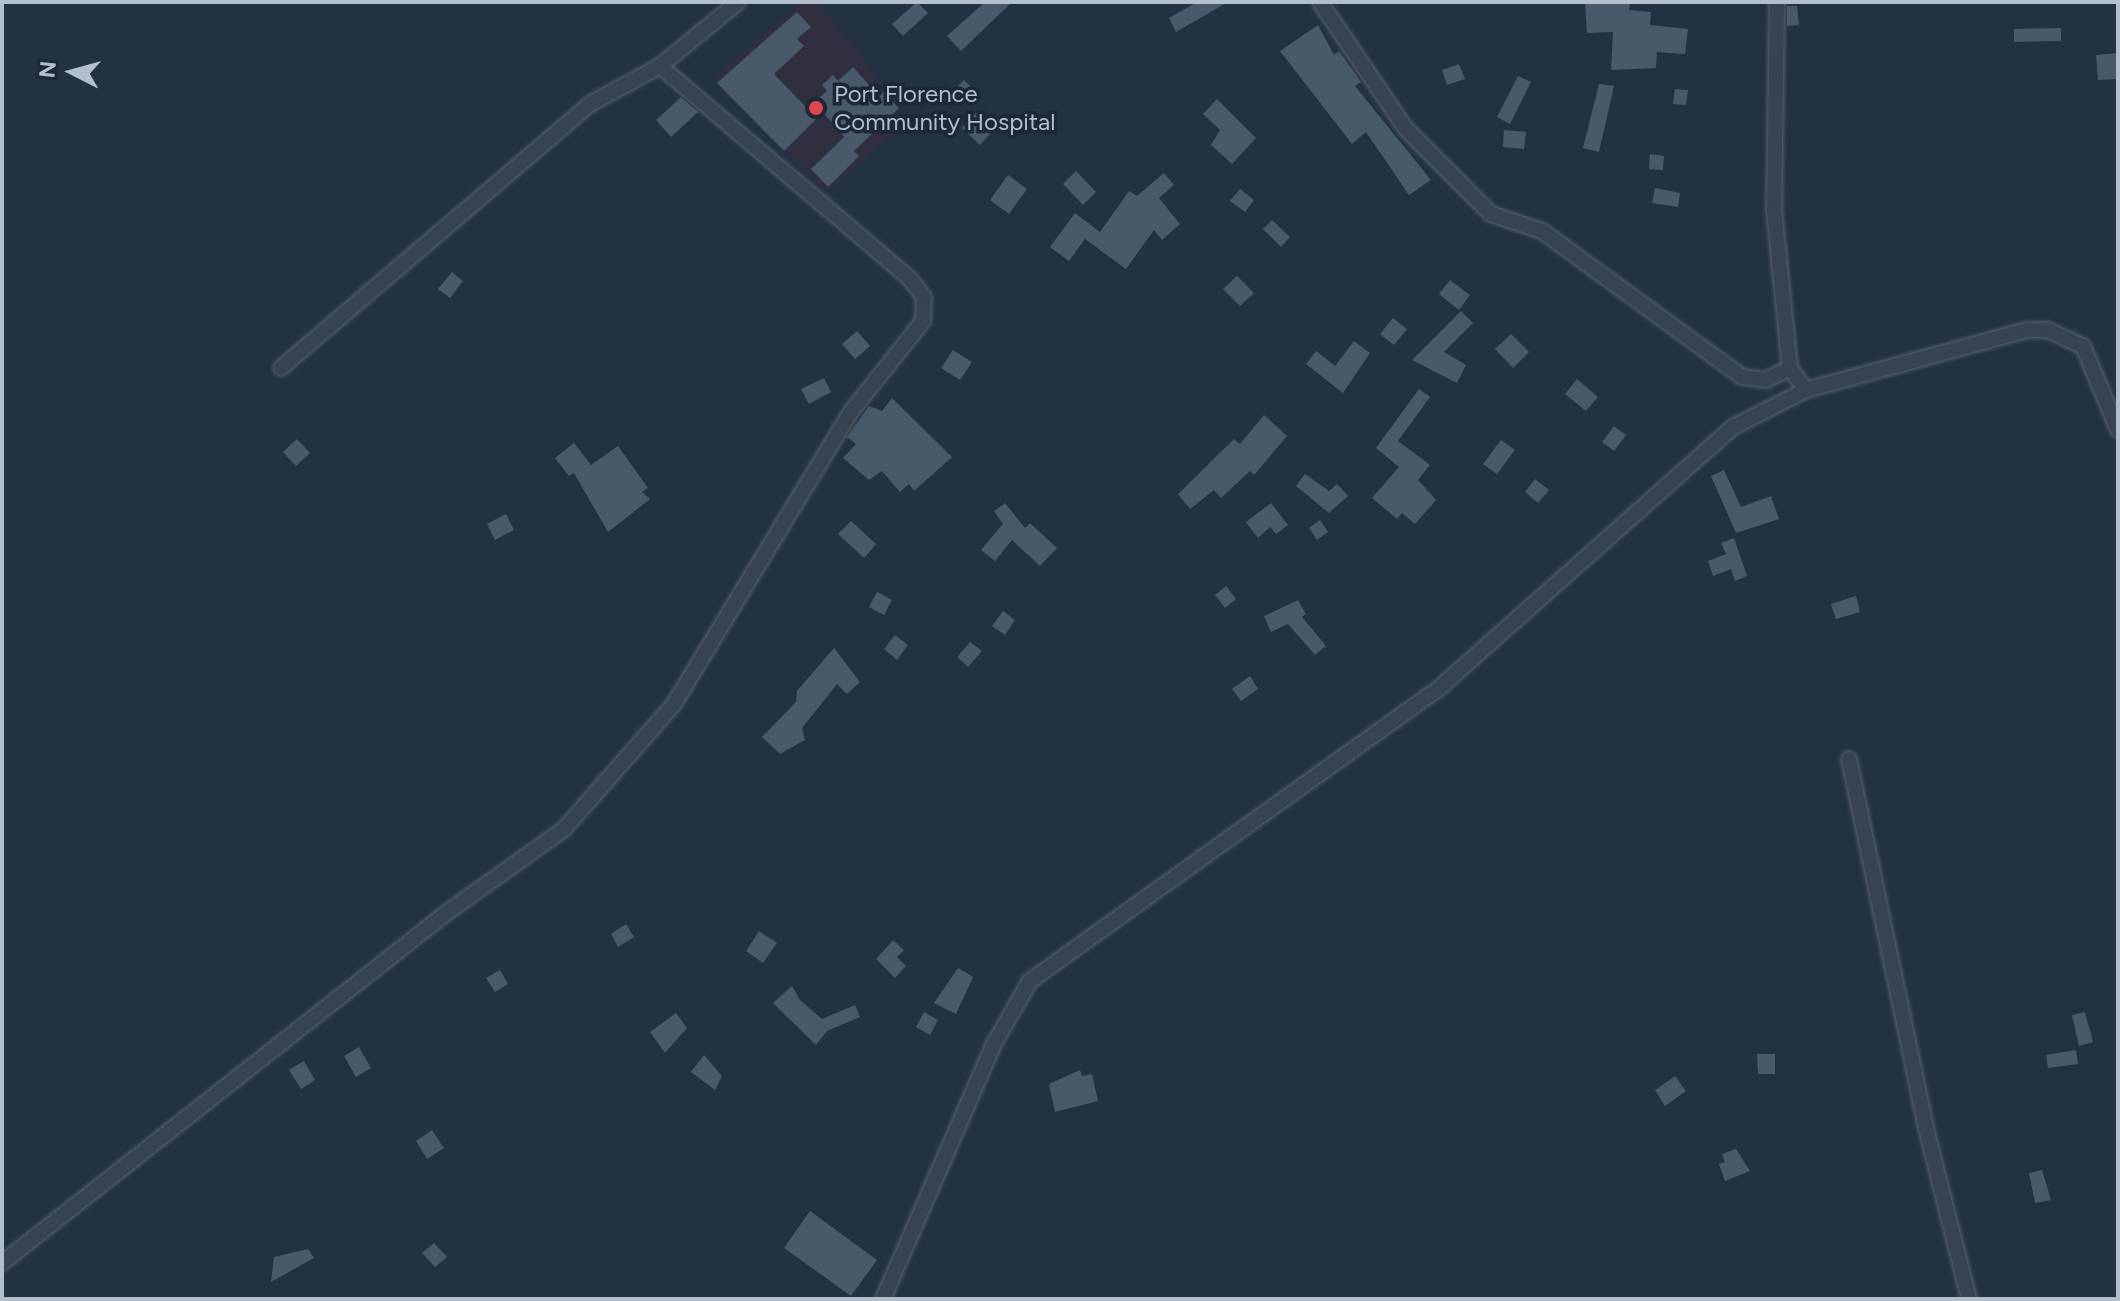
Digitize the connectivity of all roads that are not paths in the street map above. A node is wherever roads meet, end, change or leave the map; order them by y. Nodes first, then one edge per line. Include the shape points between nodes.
1 (738, 2) edge
2 (1320, 2) edge
3 (1777, 2) edge
4 (660, 66) junction
5 (281, 368) dead end
6 (1790, 368) junction
7 (1806, 390) junction
8 (2118, 430) edge
9 (1849, 759) dead end
10 (2, 1263) edge
11 (883, 1299) edge
12 (1969, 1299) edge

1 - 4 street
2 - 6 street via 1406,129 1491,214 1542,231 1742,377 1766,380
3 - 6 street via 1774,209
4 - 5 street via 590,104
4 - 10 street via 909,278 924,297 923,321 850,413 674,704 592,801 564,829 346,990
6 - 7 street
7 - 8 street via 2027,330 2048,330 2083,346
7 - 11 street via 1733,427 1438,689 1030,981 994,1044
9 - 12 street via 1926,1128

